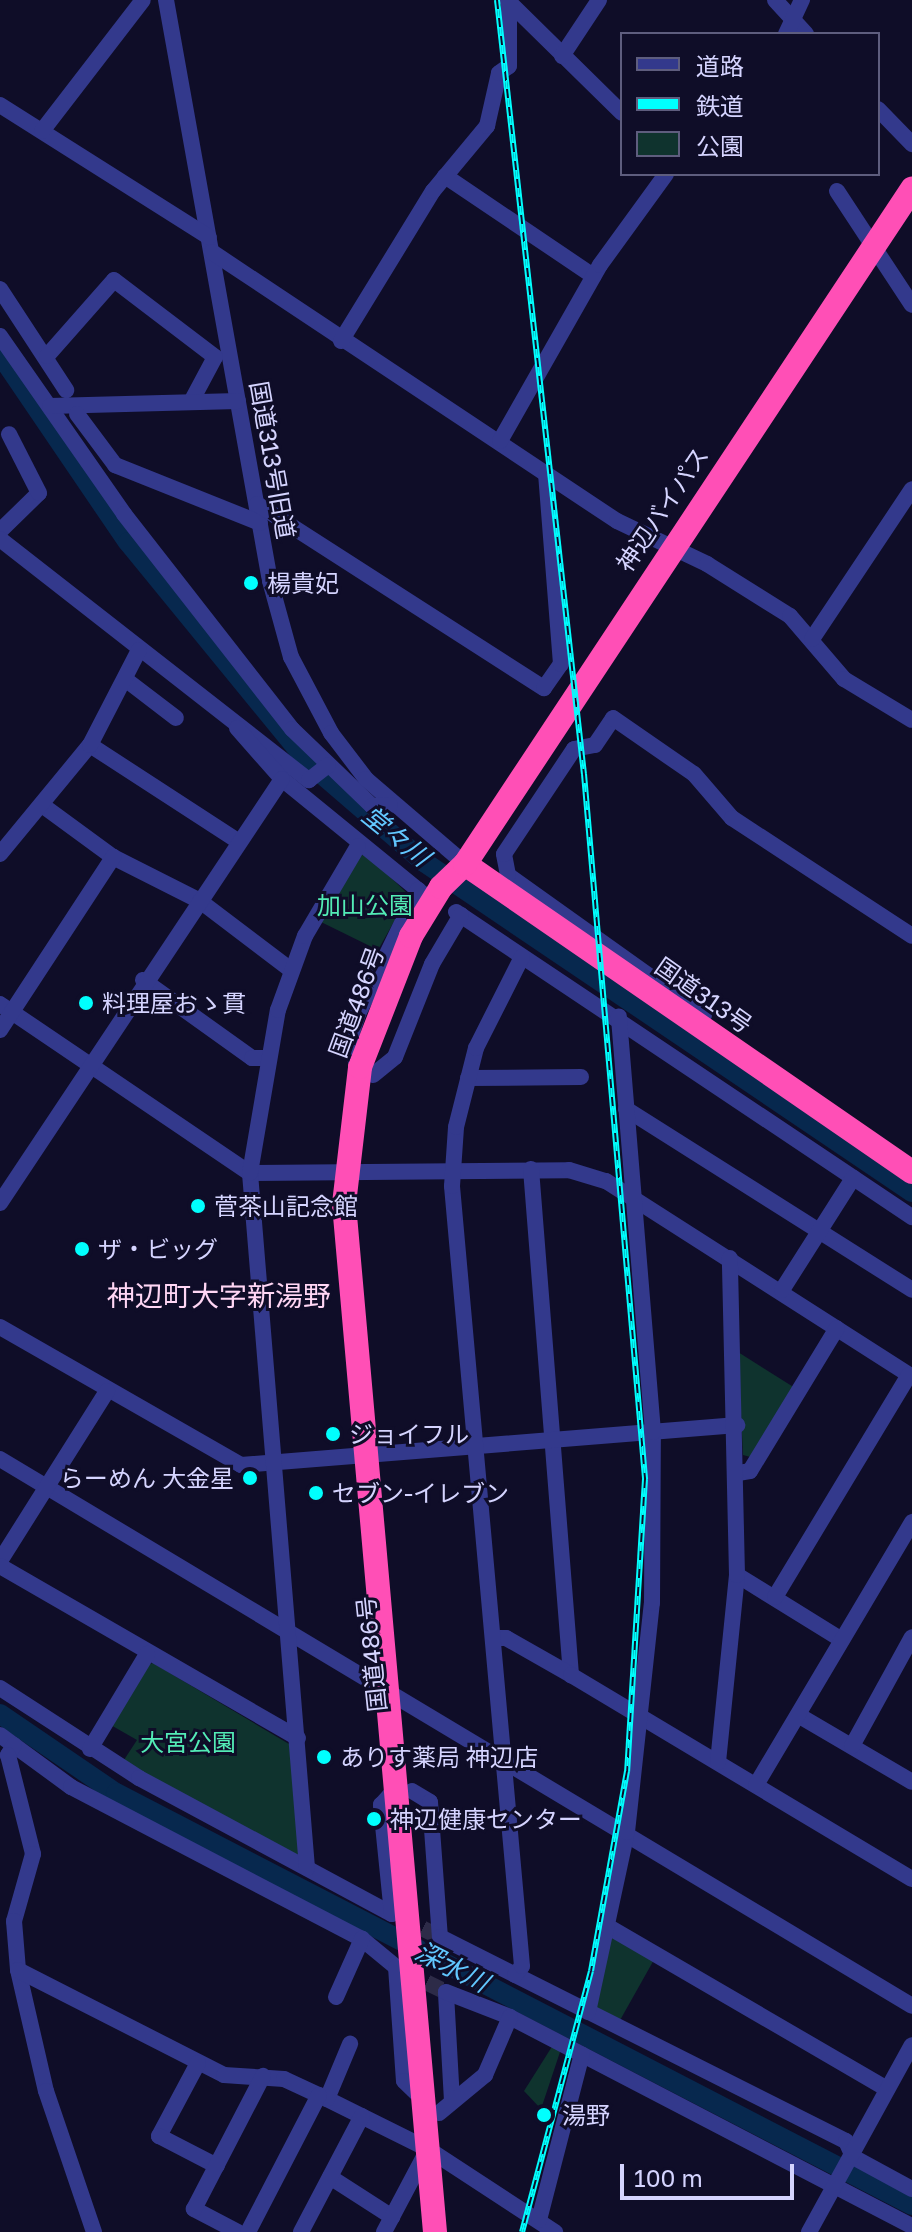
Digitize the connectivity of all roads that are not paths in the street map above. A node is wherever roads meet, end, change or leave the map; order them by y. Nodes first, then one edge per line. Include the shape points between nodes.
1 (143, 0) edge
2 (166, 0) edge
3 (599, 0) edge
4 (775, 0) edge
5 (802, 0) edge
6 (511, 2) edge
7 (796, 30) edge
8 (562, 56) junction
9 (0, 105) edge
10 (620, 111) edge
11 (880, 111) edge
12 (42, 131) junction
13 (912, 144) edge
14 (445, 176) junction
15 (665, 176) edge
16 (912, 189) edge
17 (837, 191) dead end
18 (211, 245) junction
19 (874, 245) junction
20 (593, 276) junction
21 (0, 289) edge
22 (912, 305) edge
23 (0, 336) edge
24 (341, 341) junction
25 (47, 356) junction
26 (66, 390) dead end
27 (238, 401) junction
28 (191, 402) junction
29 (50, 406) junction
30 (77, 414) dead end
31 (9, 434) dead end
32 (500, 441) junction
33 (546, 475) junction
34 (912, 489) edge
35 (257, 504) junction
36 (260, 523) junction
37 (0, 531) edge
38 (0, 539) edge
39 (671, 545) junction
40 (812, 639) junction
41 (139, 650) junction
42 (125, 679) junction
43 (225, 710) junction
44 (176, 718) dead end
45 (912, 720) edge
46 (90, 745) junction
47 (328, 765) junction
48 (282, 779) junction
49 (42, 805) junction
50 (390, 805) junction
51 (6, 833) edge
52 (238, 841) junction
53 (358, 846) junction
54 (0, 854) edge
55 (113, 857) junction
56 (449, 889) junction
57 (200, 901) junction
58 (912, 936) edge
59 (522, 957) junction
60 (291, 970) junction
61 (143, 980) junction
62 (6, 1008) edge
63 (619, 1016) junction
64 (0, 1030) edge
65 (266, 1058) junction
66 (746, 1058) junction
67 (91, 1066) junction
68 (366, 1071) junction
69 (581, 1077) dead end
70 (468, 1078) junction
71 (626, 1109) junction
72 (531, 1169) junction
73 (453, 1170) junction
74 (350, 1172) junction
75 (912, 1172) edge
76 (250, 1173) junction
77 (853, 1178) junction
78 (634, 1194) junction
79 (0, 1203) edge
80 (912, 1217) edge
81 (821, 1231) junction
82 (730, 1258) junction
83 (782, 1290) junction
84 (912, 1290) edge
85 (0, 1327) edge
86 (837, 1328) junction
87 (910, 1376) edge
88 (107, 1391) junction
89 (737, 1425) junction
90 (653, 1432) junction
91 (555, 1440) junction
92 (474, 1448) junction
93 (374, 1457) junction
94 (0, 1459) edge
95 (274, 1467) junction
96 (738, 1473) junction
97 (45, 1486) junction
98 (910, 1531) edge
99 (0, 1563) edge
100 (737, 1575) junction
101 (775, 1597) junction
102 (291, 1633) junction
103 (493, 1638) junction
104 (842, 1640) junction
105 (910, 1647) edge
106 (147, 1654) junction
107 (571, 1675) junction
108 (0, 1688) edge
109 (397, 1694) junction
110 (798, 1715) junction
111 (641, 1717) junction
112 (298, 1738) junction
113 (7, 1740) edge
114 (852, 1746) junction
115 (90, 1749) junction
116 (503, 1759) junction
117 (718, 1762) junction
118 (912, 1782) edge
119 (756, 1785) junction
120 (405, 1788) junction
121 (627, 1832) junction
122 (307, 1868) junction
123 (912, 1879) edge
124 (607, 1926) junction
125 (362, 1939) junction
126 (18, 1970) junction
127 (515, 1975) junction
128 (336, 1997) dead end
129 (912, 2006) edge
130 (588, 2012) junction
131 (510, 2017) junction
132 (350, 2044) dead end
133 (912, 2045) edge
134 (582, 2054) junction
135 (198, 2063) junction
136 (263, 2076) junction
137 (887, 2089) junction
138 (323, 2097) junction
139 (438, 2105) junction
140 (362, 2116) junction
141 (435, 2154) junction
142 (853, 2157) junction
143 (217, 2166) junction
144 (330, 2177) junction
145 (836, 2187) junction
146 (912, 2189) edge
147 (392, 2217) junction
148 (536, 2223) edge
149 (912, 2226) edge
150 (98, 2231) edge
151 (238, 2232) edge
152 (248, 2232) edge
153 (301, 2232) edge
154 (384, 2232) edge
155 (435, 2232) edge
156 (447, 2232) edge
157 (555, 2232) edge
158 (809, 2232) edge

1 - 12 street
2 - 18 street, 国道313号旧道
3 - 8 street
4 - 7 street
5 - 7 street
6 - 8 street
6 - 14 street via 509,66 499,73 487,126
8 - 10 street
9 - 12 street
11 - 13 street
12 - 18 street
14 - 20 street
14 - 24 street
15 - 20 street
16 - 19 highway, 神辺バイパス
17 - 19 street
18 - 24 street
18 - 27 street, 国道313号旧道
19 - 22 street
19 - 39 highway, 神辺バイパス
20 - 32 street
21 - 25 street
23 - 29 street
24 - 32 street
25 - 26 street
25 - 28 street via 114,280 215,357
27 - 28 street
27 - 35 street, 国道313号旧道
28 - 29 street
29 - 47 street via 180,588
30 - 36 street via 115,465
31 - 37 street via 39,493
32 - 33 street
33 - 35 street via 561,664 544,688
33 - 39 street via 617,521
34 - 40 street
35 - 36 street, 国道313号旧道
36 - 50 street, 国道313号旧道 via 291,657 331,733
38 - 41 street
39 - 40 street via 790,616
39 - 56 highway, 神辺バイパス
40 - 45 street via 844,679
41 - 42 street
41 - 43 street via 190,693
42 - 44 street
42 - 46 street
43 - 47 street via 309,780
43 - 48 street
46 - 49 street
46 - 52 street
47 - 50 street via 372,806
48 - 52 street
48 - 53 street
49 - 51 street
49 - 55 street
50 - 56 street, 国道313号旧道
51 - 54 street
52 - 57 street
53 - 56 street
53 - 60 street
55 - 57 street
55 - 62 street
56 - 59 street
56 - 66 highway, 国道313号
56 - 68 highway, 国道486号 via 411,936
56 - 68 street via 432,964 395,1057
57 - 60 street
57 - 61 street
58 - 66 street via 732,818 694,774 613,718 595,745 574,749 504,854 508,875 728,1032
59 - 63 street
59 - 70 street
60 - 65 street
61 - 65 street via 252,1058
61 - 67 street
62 - 64 street
62 - 67 street
63 - 71 street
63 - 77 street
65 - 76 street
66 - 75 highway, 国道313号
67 - 76 street
67 - 79 street
68 - 74 highway, 国道486号
69 - 70 street
70 - 73 street
71 - 78 street
71 - 81 street
72 - 73 street
72 - 78 street via 569,1170
72 - 91 street
73 - 74 street
73 - 92 street
74 - 76 street
74 - 93 highway, 国道486号
76 - 95 street
77 - 80 street
77 - 81 street
78 - 82 street
78 - 90 street
81 - 83 street
81 - 84 street
82 - 83 street
82 - 89 street
83 - 86 street
85 - 88 street
86 - 87 street
86 - 96 street via 750,1471
87 - 101 street
88 - 95 street via 223,1460
88 - 97 street
89 - 90 street
89 - 96 street
90 - 91 street
90 - 111 street via 652,1603
91 - 92 street
91 - 107 street
92 - 93 street
92 - 103 street
93 - 95 street
93 - 109 highway, 国道486号
94 - 97 street
95 - 102 street
96 - 100 street
97 - 99 street
97 - 102 street
98 - 104 street
99 - 106 street
100 - 101 street
100 - 117 street
101 - 104 street
102 - 109 street
102 - 112 street
103 - 107 street via 506,1638
103 - 116 street
104 - 110 street
105 - 114 street
106 - 112 street
106 - 115 street
107 - 111 street
108 - 115 street
109 - 116 street
109 - 120 highway, 国道486号
110 - 114 street
110 - 119 street
111 - 117 street
111 - 121 street
112 - 122 street
113 - 125 street via 71,1787
113 - 126 street via 33,1854 14,1921
114 - 118 street
115 - 122 street
116 - 121 street
116 - 127 street via 522,1966
117 - 119 street
119 - 123 street
120 - 122 street via 381,1805 392,1914
120 - 127 street via 430,1802 440,1937
120 - 139 highway, 国道486号
121 - 124 street
121 - 129 street
124 - 130 street
124 - 137 street
125 - 128 street
125 - 139 street via 396,1967 404,2081
126 - 135 street
126 - 150 street via 46,2091
127 - 130 street
130 - 142 street via 846,2141
131 - 134 street
131 - 139 street via 485,2075
131 - 139 street via 446,1992
132 - 138 street
133 - 137 street
134 - 145 street
134 - 148 street
135 - 136 street via 224,2075
135 - 143 street via 159,2136
136 - 138 street
136 - 143 street
137 - 142 street
138 - 140 street
138 - 152 street
139 - 141 highway, 国道486号
140 - 141 street
140 - 144 street
141 - 147 street
141 - 148 street
141 - 155 highway, 国道486号
141 - 156 highway, 国道486号
142 - 145 street
142 - 146 street
143 - 151 street via 194,2209
144 - 147 street
144 - 153 street
145 - 149 street
145 - 158 street
147 - 154 street
148 - 157 street

